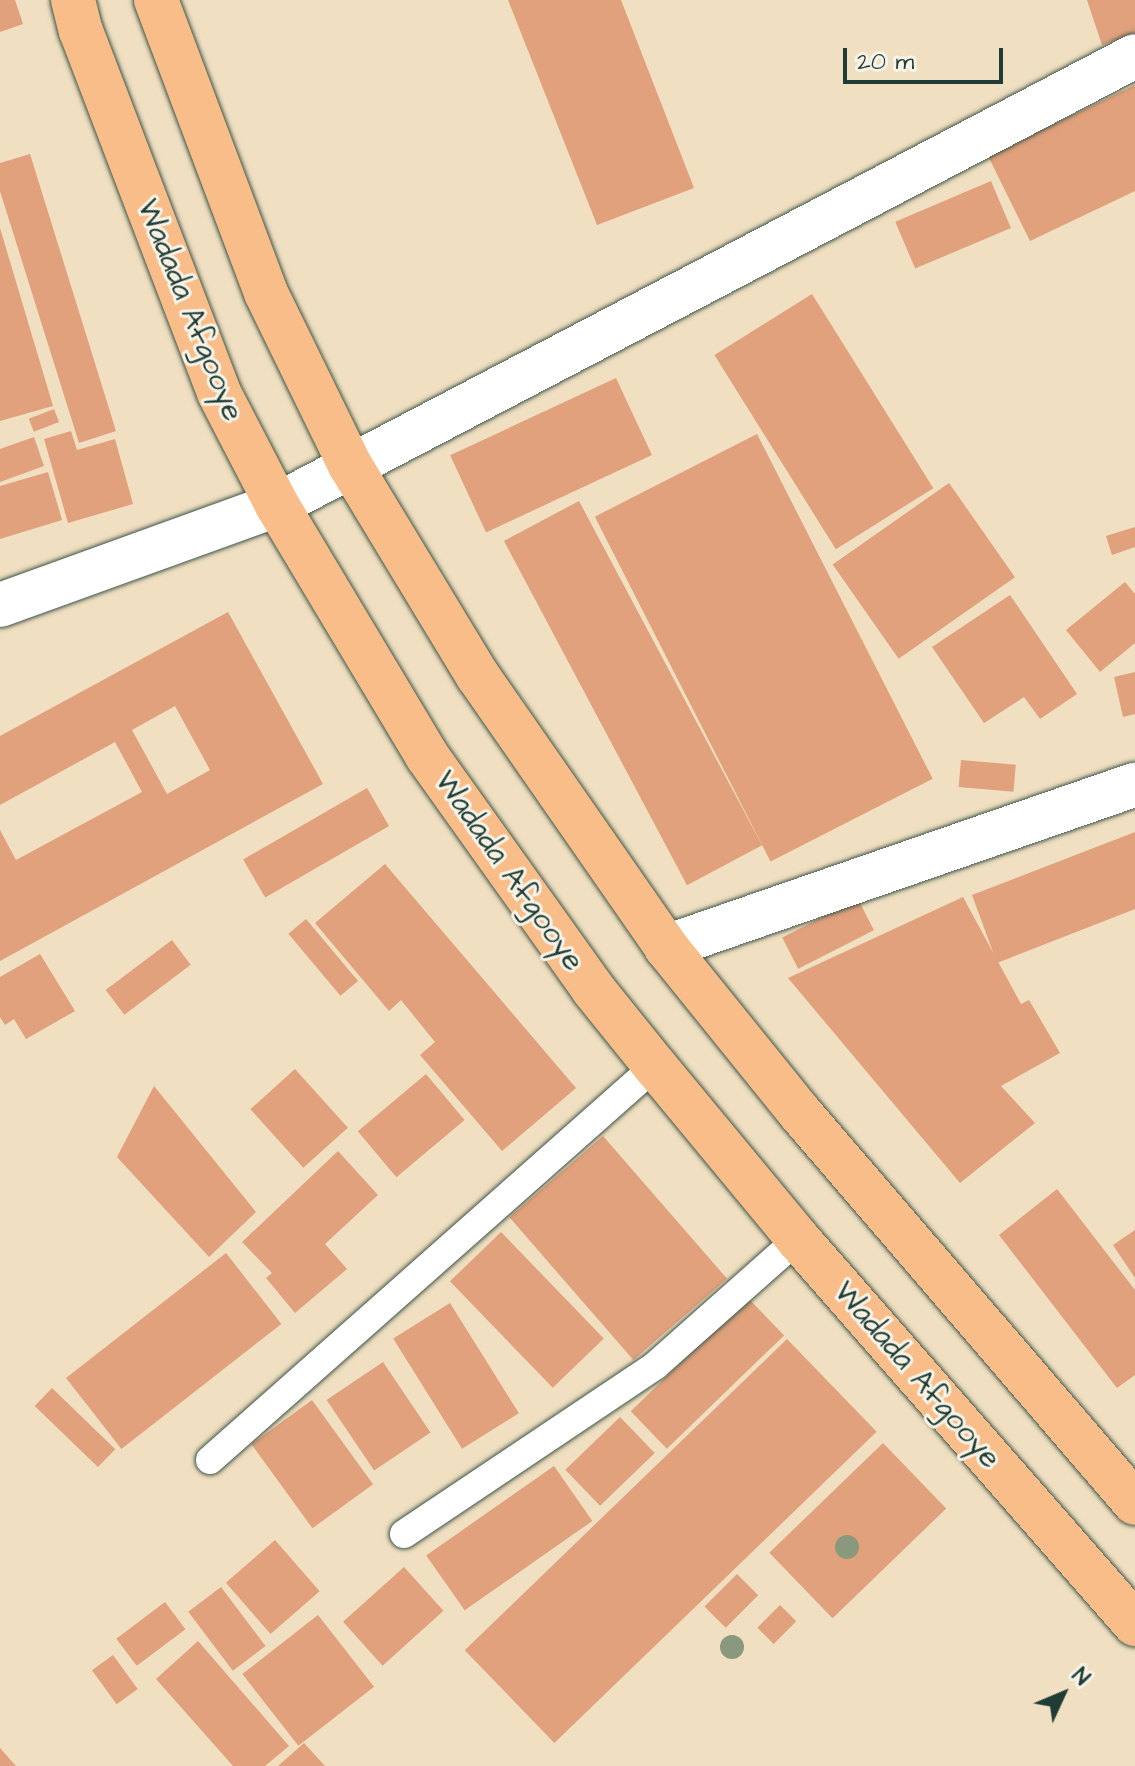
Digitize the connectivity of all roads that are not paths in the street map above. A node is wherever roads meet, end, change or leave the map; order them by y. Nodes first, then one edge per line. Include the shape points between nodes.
1 (73, 0) edge
2 (156, 0) edge
3 (1135, 56) edge
4 (350, 465) junction
5 (277, 505) junction
6 (0, 605) edge
7 (1135, 785) edge
8 (666, 947) junction
9 (655, 1066) junction
10 (798, 1239) junction
11 (210, 1460) dead end
12 (1135, 1503) edge
13 (404, 1534) dead end
14 (1135, 1624) edge

1 - 5 highway, Wadada Afgooye via 219,393
2 - 4 highway via 266,293
3 - 4 street
4 - 5 street
4 - 8 highway via 478,676
5 - 6 street
5 - 9 highway, Wadada Afgooye via 427,756 593,989
7 - 8 street
8 - 12 highway via 800,1113
9 - 10 highway, Wadada Afgooye
9 - 11 lane
10 - 13 lane via 656,1365
10 - 14 highway, Wadada Afgooye

